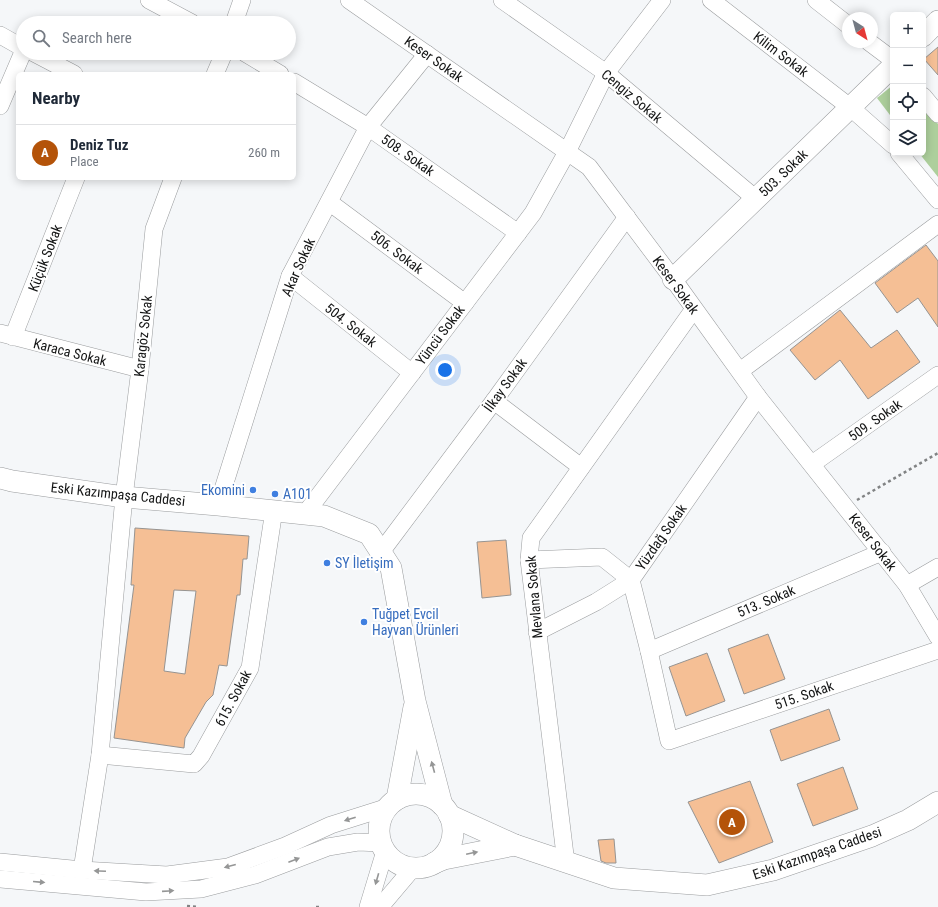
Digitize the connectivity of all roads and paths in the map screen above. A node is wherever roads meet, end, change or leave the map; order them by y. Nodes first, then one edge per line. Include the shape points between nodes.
1 (149, 0) edge
2 (242, 0) edge
3 (349, 0) edge
4 (502, 0) edge
5 (662, 0) edge
6 (711, 0) edge
7 (816, 0) edge
8 (521, 6) edge
9 (179, 16) edge
10 (236, 16) edge
11 (842, 20) edge
12 (938, 21) edge
13 (926, 33) edge
14 (0, 35) edge
15 (16, 44) edge
16 (878, 48) edge
17 (427, 54) junction
18 (890, 58) edge
19 (20, 60) edge
20 (47, 60) edge
21 (221, 60) edge
22 (257, 60) edge
23 (890, 69) edge
24 (70, 72) edge
25 (216, 72) edge
26 (277, 72) edge
27 (606, 73) junction
28 (296, 83) edge
29 (926, 100) edge
30 (0, 106) edge
31 (851, 108) junction
32 (938, 114) edge
33 (368, 127) junction
34 (890, 142) edge
35 (567, 152) junction
36 (901, 156) edge
37 (75, 180) edge
38 (172, 180) edge
39 (756, 200) junction
40 (938, 200) edge
41 (329, 202) junction
42 (627, 217) junction
43 (938, 224) edge
44 (518, 233) junction
45 (290, 276) junction
46 (673, 279) junction
47 (464, 303) junction
48 (694, 309) junction
49 (7, 335) edge
50 (140, 369) junction
51 (740, 371) junction
52 (412, 373) junction
53 (938, 375) edge
54 (758, 397) junction
55 (494, 401) junction
56 (938, 453) edge
57 (812, 464) junction
58 (581, 467) junction
59 (0, 478) edge
60 (124, 497) junction
61 (218, 505) junction
62 (846, 506) junction
63 (274, 510) junction
64 (305, 514) junction
65 (381, 552) junction
66 (882, 552) junction
67 (528, 560) junction
68 (938, 567) edge
69 (631, 580) junction
70 (907, 585) junction
71 (537, 632) junction
72 (938, 637) edge
73 (938, 650) edge
74 (649, 651) junction
75 (415, 701) junction
76 (670, 741) joint
77 (100, 755) junction
78 (938, 802) edge
79 (392, 803) junction
80 (446, 810) junction
81 (938, 812) edge
82 (908, 820) junction
83 (515, 845) junction
84 (383, 847) junction
85 (0, 862) edge
86 (434, 863) junction
87 (566, 863) junction
88 (413, 868) junction
89 (82, 870) junction
90 (0, 879) edge
91 (316, 907) edge
92 (319, 907) edge
93 (368, 907) edge
94 (380, 907) edge

1 - 9 street
2 - 10 street
3 - 17 street, Keser Sokak
4 - 8 street, Cengiz Sokak
5 - 27 street, Yüncü Sokak
6 - 31 street, Kilim Sokak
7 - 11 street
8 - 27 street, Cengiz Sokak
12 - 13 street
14 - 15 street
16 - 18 street
17 - 33 street, Akar Sokak
17 - 35 street, Keser Sokak
19 - 30 street
20 - 24 street
21 - 25 street
22 - 26 street
23 - 31 street, 503. Sokak
27 - 35 street, Yüncü Sokak
27 - 39 street, Cengiz Sokak
28 - 33 street, 508. Sokak
29 - 32 street
31 - 34 street, Kilim Sokak
31 - 39 street, 503. Sokak
33 - 41 street, Akar Sokak
33 - 44 street, 508. Sokak
35 - 42 street, Keser Sokak via 589,167
35 - 44 street, Yüncü Sokak via 533,213
36 - 40 street
37 - 49 street, Küçük Sokak
38 - 50 street, Karagöz Sokak via 154,229
39 - 46 street, 503. Sokak
41 - 45 street, Akar Sokak
41 - 47 street, 506. Sokak
42 - 46 street, Keser Sokak
42 - 55 street, İlkay Sokak
43 - 51 street
44 - 47 street, Yüncü Sokak
45 - 52 street, 504. Sokak
45 - 61 street, Akar Sokak
46 - 48 street, Keser Sokak
47 - 52 street, Yüncü Sokak
48 - 51 street, Keser Sokak
48 - 58 street, Mevlana Sokak
49 - 50 street, Karaca Sokak
50 - 60 street, Karagöz Sokak
51 - 54 street, Keser Sokak
52 - 64 street, Yüncü Sokak
53 - 57 street, 509. Sokak
54 - 57 street, Keser Sokak
54 - 69 street, Yüzdağ Sokak
55 - 58 street
55 - 65 street, İlkay Sokak
56 - 62 path
57 - 62 street, Keser Sokak
58 - 67 street, Mevlana Sokak via 531,538
59 - 60 street, Eski Kazımpaşa Caddesi
60 - 61 street, Eski Kazımpaşa Caddesi
60 - 77 street
61 - 63 street, Eski Kazımpaşa Caddesi
62 - 66 street, Keser Sokak
63 - 64 street, Eski Kazımpaşa Caddesi
63 - 77 street, 615. Sokak via 250,668 201,756 194,764
64 - 65 street, Eski Kazımpaşa Caddesi via 324,516 369,534
65 - 75 street, Eski Kazımpaşa Caddesi via 391,568
66 - 70 street, Keser Sokak
66 - 74 street, 513. Sokak
67 - 69 street via 602,557
67 - 71 street, Mevlana Sokak
68 - 70 street
69 - 71 street via 596,602
69 - 74 street, Yüzdağ Sokak
70 - 72 street, Keser Sokak
71 - 87 street, Mevlana Sokak
73 - 76 street, 515. Sokak
74 - 76 street, Yüzdağ Sokak
75 - 79 street, Eski Kazımpaşa Caddesi
80 -> 75 street, Eski Kazımpaşa Caddesi
77 - 89 street
78 - 82 street, Eski Kazımpaşa Caddesi
79 - 80 street via 408,794 421,794 432,798
79 - 84 street via 381,818 379,830
79 -> 89 street via 228,867 168,875
80 - 83 street, Eski Kazımpaşa Caddesi
80 - 86 street via 452,825 452,836 443,856
81 - 82 street, Eski Kazımpaşa Caddesi
82 - 87 street, Eski Kazımpaşa Caddesi via 872,836 773,870 707,886 614,878
86 -> 83 street
83 - 87 street, Eski Kazımpaşa Caddesi
84 - 88 street via 392,859
90 -> 84 street via 146,892 201,889 255,875 328,847 358,842
84 -> 93 street
85 - 89 street
86 - 88 street
88 - 94 street
91 - 92 path

